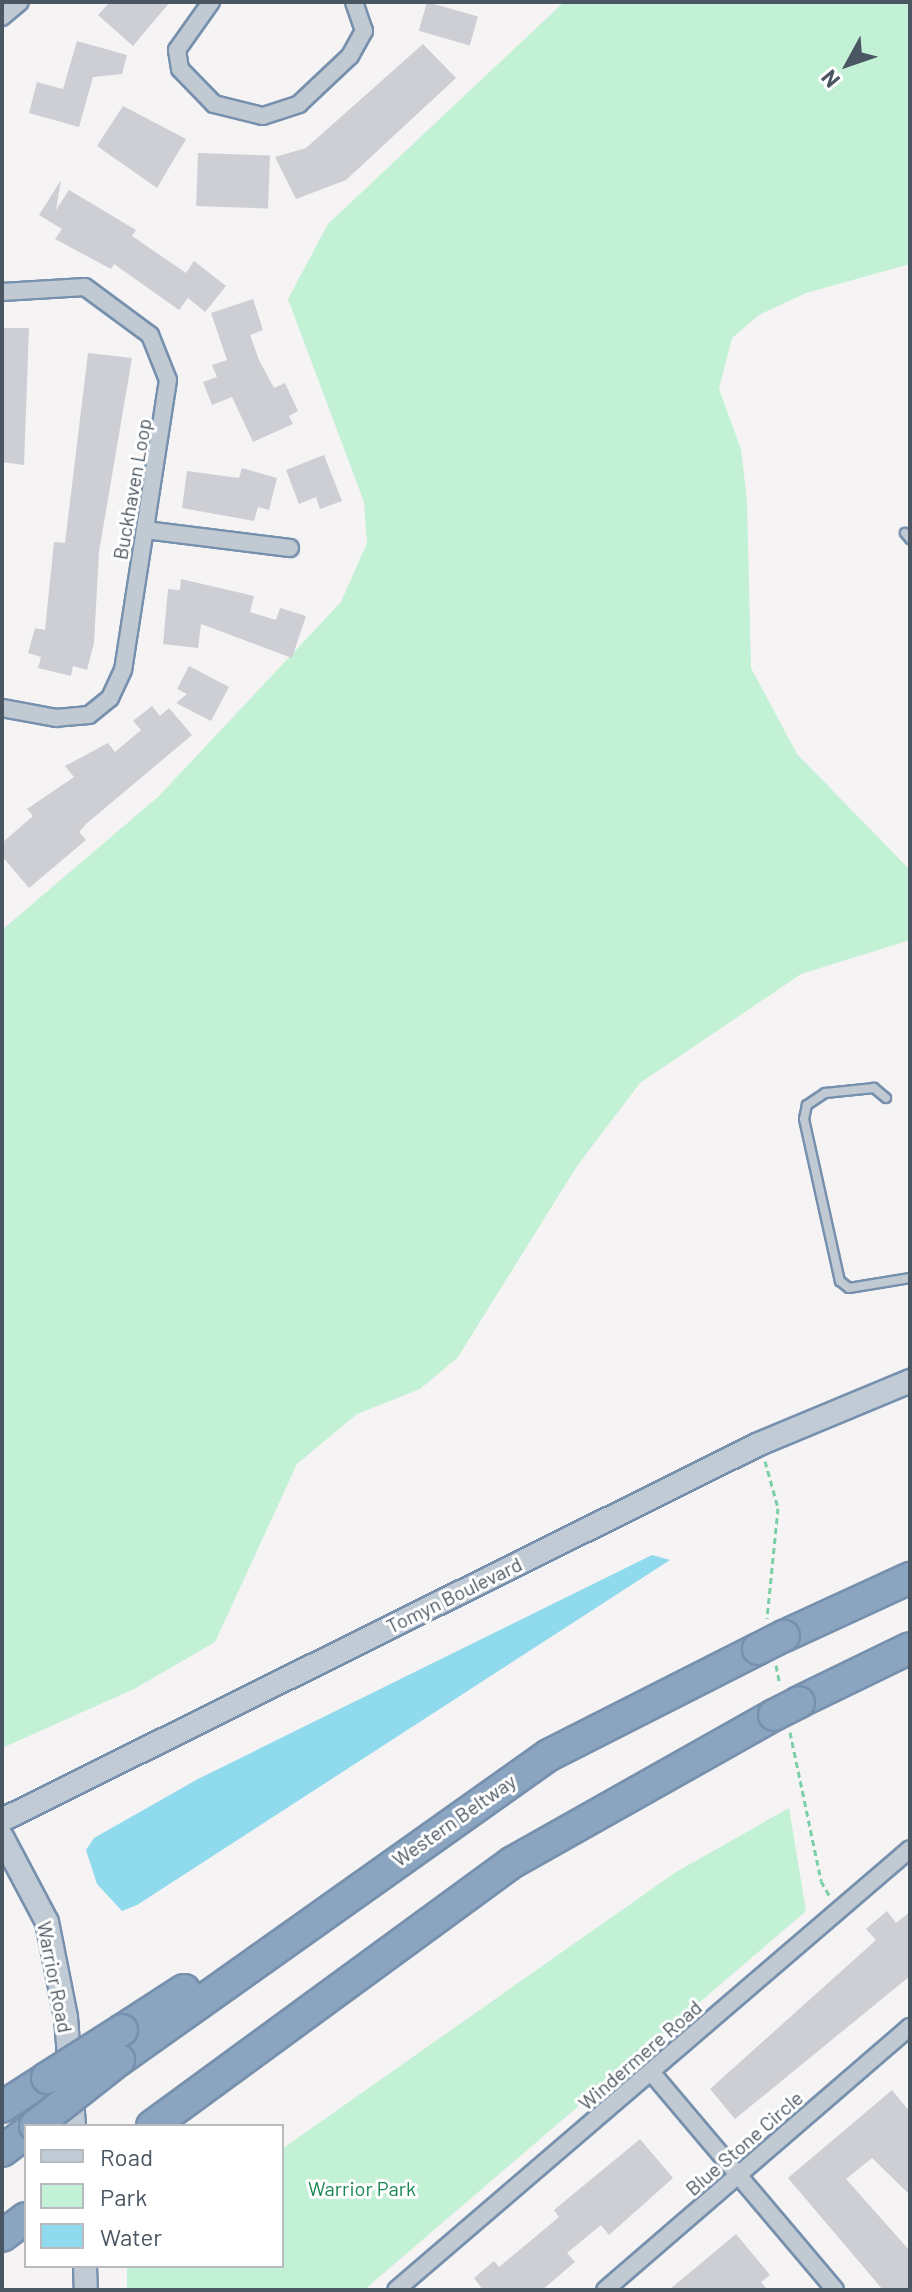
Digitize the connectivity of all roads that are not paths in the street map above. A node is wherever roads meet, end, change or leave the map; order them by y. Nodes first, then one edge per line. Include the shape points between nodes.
1 (20, 2) edge
2 (211, 2) edge
3 (354, 2) edge
4 (2, 17) edge
5 (2, 292) edge
6 (145, 530) junction
7 (290, 548) dead end
8 (2, 708) edge
9 (886, 1098) dead end
10 (910, 1278) edge
11 (910, 1381) edge
12 (910, 1578) edge
13 (910, 1648) edge
14 (549, 1755) junction
15 (2, 1820) edge
16 (2, 1837) edge
17 (910, 1849) edge
18 (908, 2034) edge
19 (651, 2072) junction
20 (2, 2107) edge
21 (38, 2124) edge
22 (74, 2124) edge
23 (155, 2124) edge
24 (24, 2134) edge
25 (2, 2151) edge
26 (738, 2174) junction
27 (24, 2220) edge
28 (2, 2236) edge
29 (85, 2268) edge
30 (86, 2290) edge
31 (396, 2290) edge
32 (605, 2290) edge
33 (835, 2290) edge

1 - 4 street
2 - 3 street via 177,50 180,69 214,104 263,116 299,104 350,56 364,31
5 - 6 street, Buckhaven Loop via 85,287 150,335 168,380
6 - 7 street
6 - 8 street, Buckhaven Loop via 123,670 110,698 89,715 56,718
9 - 10 lane via 874,1088 825,1093 807,1105 804,1119 840,1281 849,1288
11 - 15 street, Tomyn Boulevard via 759,1444
12 - 14 highway, Western Beltway via 771,1641
13 - 23 highway via 513,1862
14 - 20 highway, bridge
14 - 21 highway, Western Beltway, bridge via 119,2060
16 - 22 street, Warrior Road via 47,1922 66,2017
17 - 19 street, Windermere Road
18 - 26 street, Blue Stone Circle
19 - 26 street
19 - 31 street, Windermere Road
24 - 25 highway
26 - 32 street, Blue Stone Circle
26 - 33 street
27 - 28 highway
29 - 30 street

